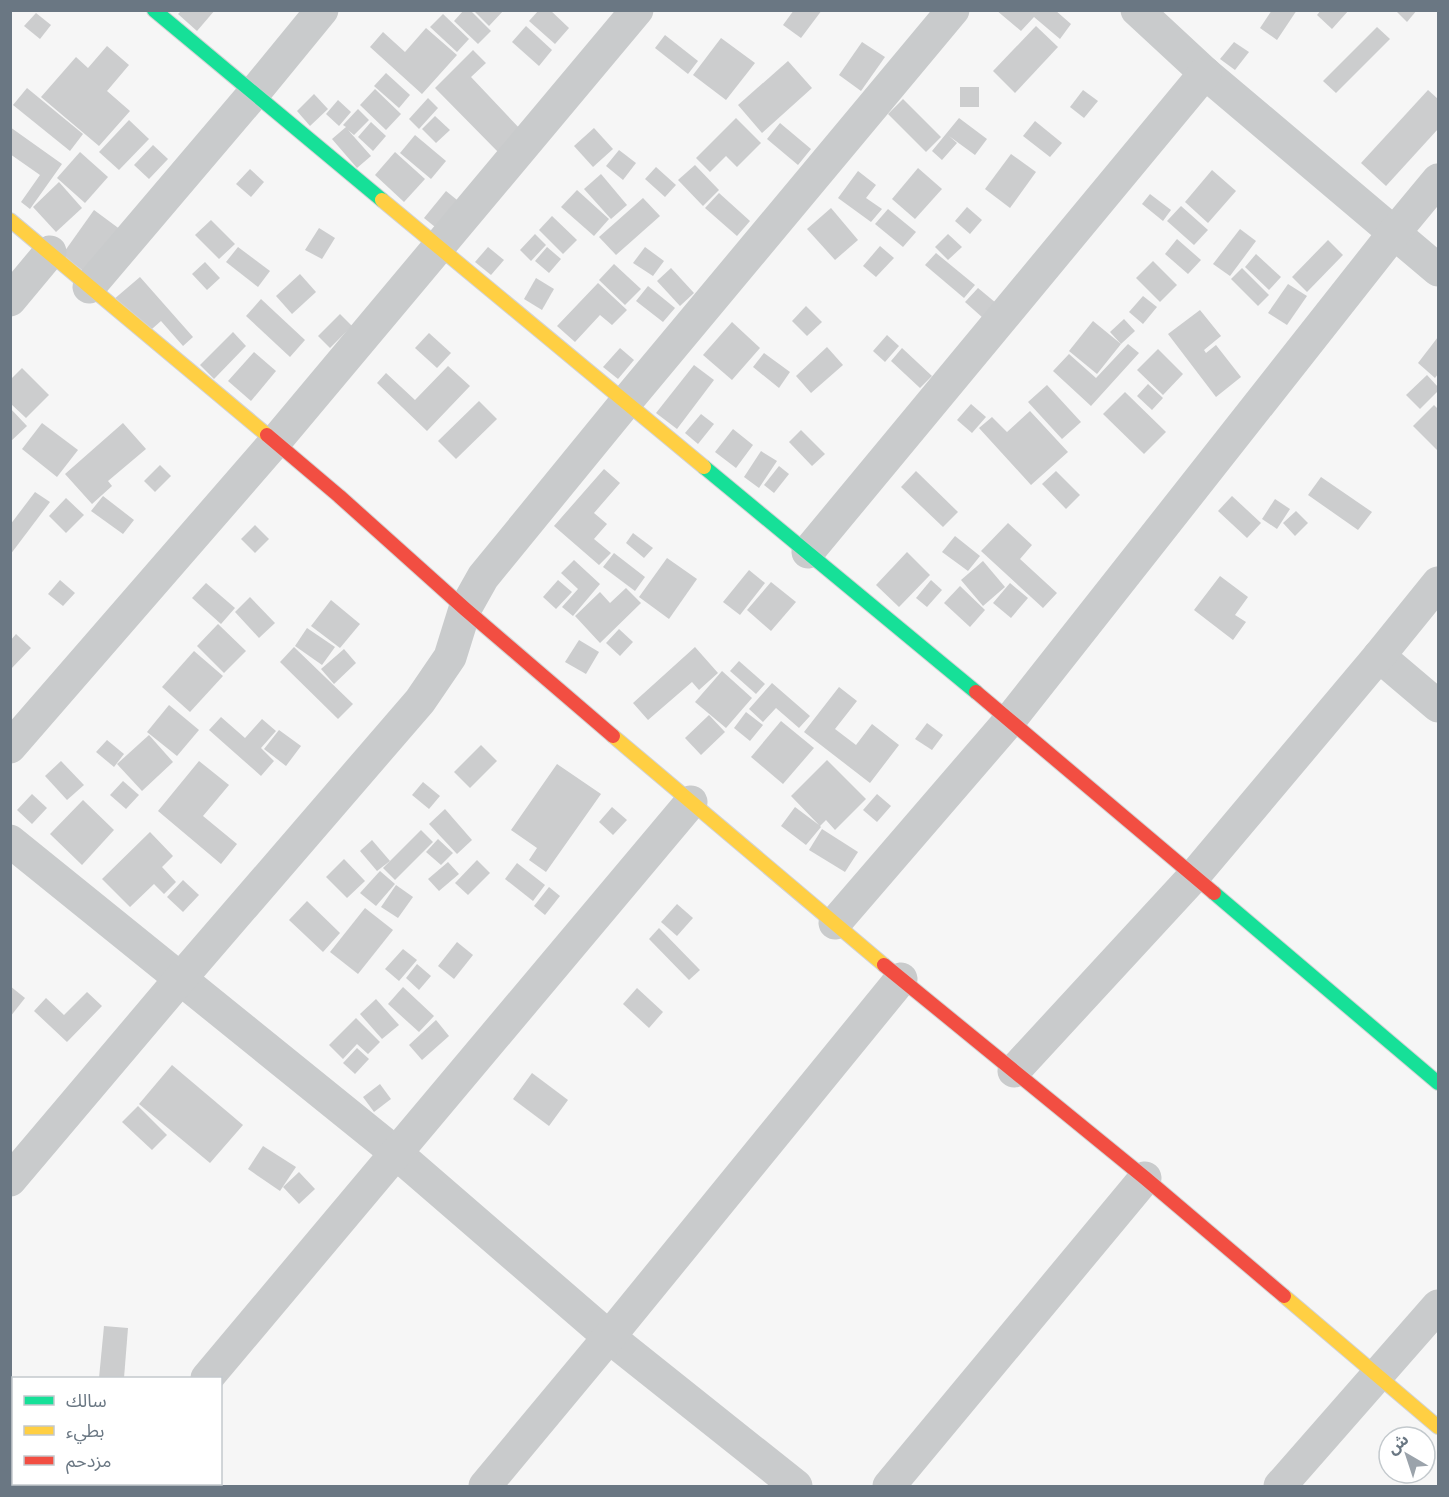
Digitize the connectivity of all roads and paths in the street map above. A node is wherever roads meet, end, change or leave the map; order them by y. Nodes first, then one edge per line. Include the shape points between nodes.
1 (154, 10) edge
2 (322, 10) edge
3 (637, 10) edge
4 (953, 10) edge
5 (1137, 10) edge
6 (1205, 73) junction
7 (254, 93) junction
8 (1438, 180) edge
9 (10, 220) edge
10 (1394, 233) junction
11 (438, 247) junction
12 (50, 252) junction
13 (1438, 270) edge
14 (89, 286) junction
15 (10, 300) edge
16 (626, 402) junction
17 (275, 442) junction
18 (808, 552) junction
19 (1438, 583) edge
20 (465, 609) junction
21 (1380, 656) junction
22 (1438, 706) edge
23 (1010, 720) junction
24 (10, 747) edge
25 (691, 802) junction
26 (10, 841) edge
27 (1194, 876) junction
28 (836, 923) junction
29 (181, 978) junction
30 (901, 979) junction
31 (1014, 1071) junction
32 (1438, 1083) edge
33 (396, 1153) junction
34 (1145, 1178) junction
35 (10, 1180) edge
36 (1438, 1306) edge
37 (609, 1337) junction
38 (1376, 1376) junction
39 (208, 1377) edge
40 (1438, 1427) edge
41 (484, 1486) edge
42 (796, 1486) edge
43 (889, 1486) edge
44 (1280, 1486) edge

1 - 7 street
2 - 7 street
3 - 11 street
4 - 16 street
5 - 6 street
6 - 10 street
6 - 18 street
7 - 11 street
7 - 14 street
8 - 10 street
9 - 12 street
10 - 13 street
10 - 23 street
11 - 16 street
11 - 17 street
12 - 14 street
12 - 15 street
14 - 17 street
16 - 18 street
16 - 20 street via 483,577
17 - 20 street
17 - 24 street
18 - 23 street
19 - 21 street
20 - 25 street
20 - 29 street via 450,657 420,701
21 - 22 street
21 - 27 street
23 - 27 street
23 - 28 street
25 - 28 street
25 - 33 street
26 - 29 street
27 - 31 street
27 - 32 street
28 - 30 street
29 - 33 street
29 - 35 street
30 - 31 street
30 - 37 street
31 - 34 street
33 - 37 street
33 - 39 street
34 - 38 street
34 - 43 street
36 - 38 street
37 - 41 street
37 - 42 street
38 - 40 street
38 - 44 street

